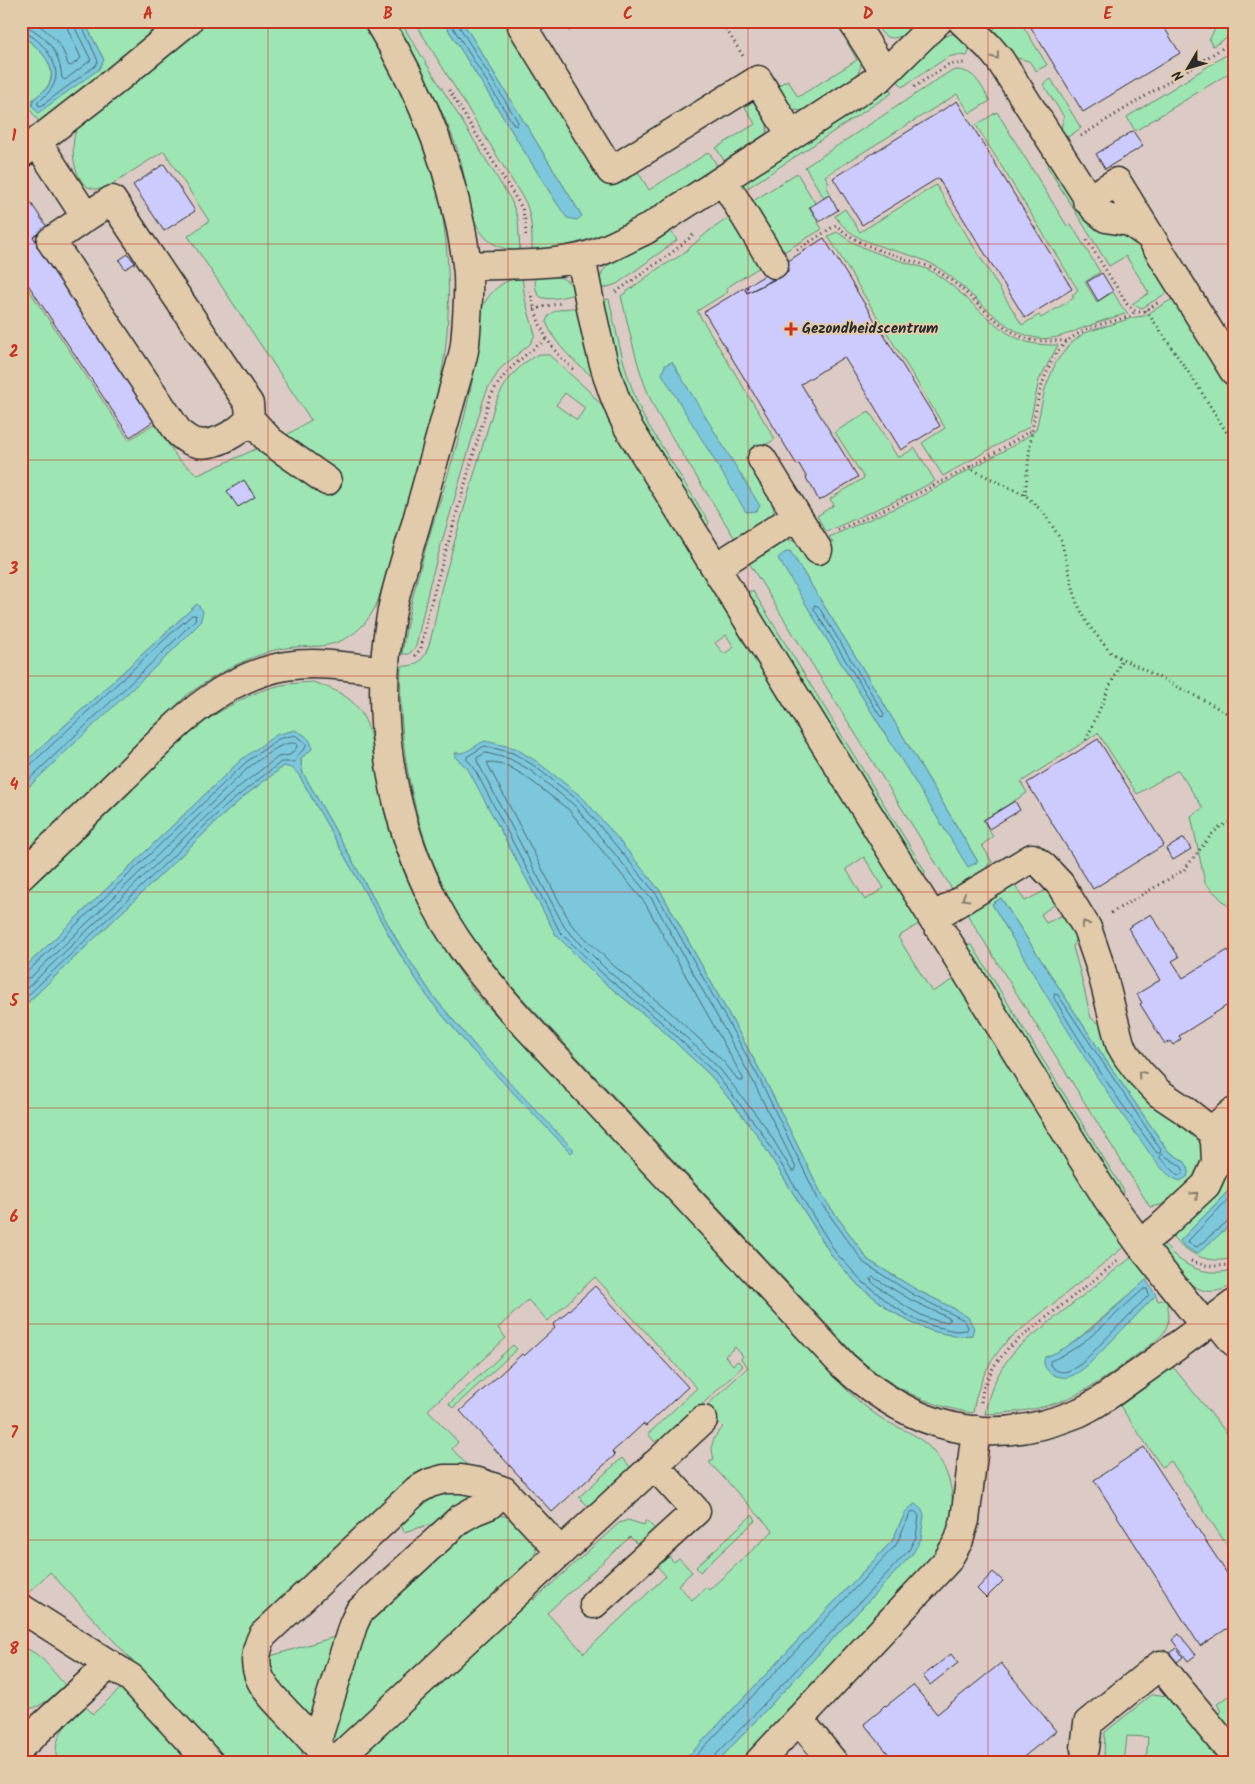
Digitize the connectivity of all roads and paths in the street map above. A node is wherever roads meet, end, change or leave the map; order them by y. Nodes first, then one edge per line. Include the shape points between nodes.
1 (188, 21) edge
2 (378, 21) edge
3 (530, 21) edge
4 (721, 21) edge
5 (852, 21) edge
6 (938, 21) edge
7 (962, 21) edge
8 (1234, 41) edge
9 (967, 63) dead end
10 (885, 73) junction
11 (758, 80) junction
12 (448, 88) dead end
13 (908, 92) dead end
14 (791, 135) junction
15 (29, 148) edge
16 (1057, 151) junction
17 (722, 180) junction
18 (86, 217) junction
19 (699, 230) dead end
20 (840, 230) dead end
21 (1085, 238) dead end
22 (581, 258) junction
23 (527, 264) junction
24 (774, 264) dead end
25 (467, 266) junction
26 (1183, 288) junction
27 (590, 298) junction
28 (534, 309) junction
29 (1146, 310) junction
30 (1134, 312) junction
31 (546, 339) junction
32 (1067, 341) junction
33 (1234, 370) edge
34 (578, 373) dead end
35 (250, 419) junction
36 (1033, 429) junction
37 (1234, 444) edge
38 (762, 459) dead end
39 (970, 466) junction
40 (327, 481) dead end
41 (1025, 495) junction
42 (797, 516) junction
43 (816, 546) joint
44 (716, 567) junction
45 (1122, 659) junction
46 (385, 664) junction
47 (1234, 718) edge
48 (1086, 740) dead end
49 (1234, 820) edge
50 (21, 876) edge
51 (932, 918) junction
52 (1087, 928) junction
53 (1232, 1113) dead end
54 (1211, 1131) junction
55 (1150, 1236) junction
56 (1189, 1260) dead end
57 (1234, 1264) edge
58 (1218, 1316) edge
59 (1234, 1342) edge
60 (703, 1420) dead end
61 (976, 1430) junction
62 (654, 1465) junction
63 (504, 1491) junction
64 (561, 1552) junction
65 (594, 1604) dead end
66 (21, 1608) edge
67 (110, 1664) junction
68 (799, 1719) junction
69 (312, 1740) junction
70 (21, 1746) edge
71 (21, 1751) edge
72 (1234, 1756) edge
73 (1083, 1758) edge
74 (32, 1763) edge
75 (210, 1763) edge
76 (333, 1763) edge
77 (758, 1763) edge
78 (834, 1763) edge

1 - 15 street
2 - 25 street via 421,98 445,162
3 - 11 street via 522,26 612,171
4 - 11 path
5 - 10 street
6 - 10 street
7 -> 16 street via 1000,60
8 - 16 path
9 - 13 path via 948,65
10 - 14 street
11 - 14 street
12 - 23 path via 522,208
14 - 17 street
15 - 18 street
16 - 26 street via 1087,200 1117,182
17 - 22 street via 647,229
17 - 24 street
18 - 35 street via 112,200 249,404
18 - 35 street via 51,241 180,433 190,442 213,442 243,428
19 - 27 path via 614,293
20 - 32 path via 868,246 930,267 1012,332 1034,341
21 - 30 path
22 - 23 street
22 - 27 street
23 - 25 street
23 - 28 path
25 - 46 street via 464,346 391,615
26 - 29 path
26 - 33 street
27 - 28 path
27 - 44 street via 605,369 618,406
28 - 31 path
29 - 30 path
29 - 37 path
30 - 32 path via 1131,316 1086,330
31 - 34 path
31 - 46 path via 503,375 489,400 421,648 409,660
32 - 36 path via 1050,365 1043,383
35 - 40 street via 270,441
36 - 39 path
36 - 41 path
38 - 42 street
39 - 41 path
39 - 43 path via 829,534
41 - 45 path via 1044,513 1061,540 1077,603 1087,622 1111,652
42 - 43 street
42 - 44 street
44 - 51 street
45 - 47 path via 1209,702
45 - 48 path
46 - 50 street via 285,666 221,691 182,720
46 - 61 street via 388,755 409,842 429,892 481,974 850,1372 889,1402 916,1416 945,1426
49 - 52 path via 1211,835 1184,870
52 -> 51 street via 1060,884 1032,858
51 - 55 street via 1102,1190
54 -> 52 street via 1159,1093 1127,1056 1120,1044
53 - 54 street
55 -> 54 street via 1206,1185 1216,1163
55 - 58 street
55 - 61 path via 1009,1347 983,1388
56 - 57 path via 1208,1267
58 - 59 street
58 - 61 street via 1079,1413 1018,1430
60 - 62 street
61 - 68 street via 960,1540 947,1561
62 - 64 street
62 - 65 street via 696,1510
63 - 64 street
63 - 69 street via 490,1505 460,1519 359,1612 319,1734
63 - 69 street via 461,1479 444,1479 417,1490 263,1635 255,1664 261,1683
64 - 76 street
66 - 67 street
67 - 70 street
67 - 75 street via 131,1678
68 - 77 street
68 - 78 street
69 - 76 street
71 - 74 street
72 - 73 street via 1160,1665 1088,1723

